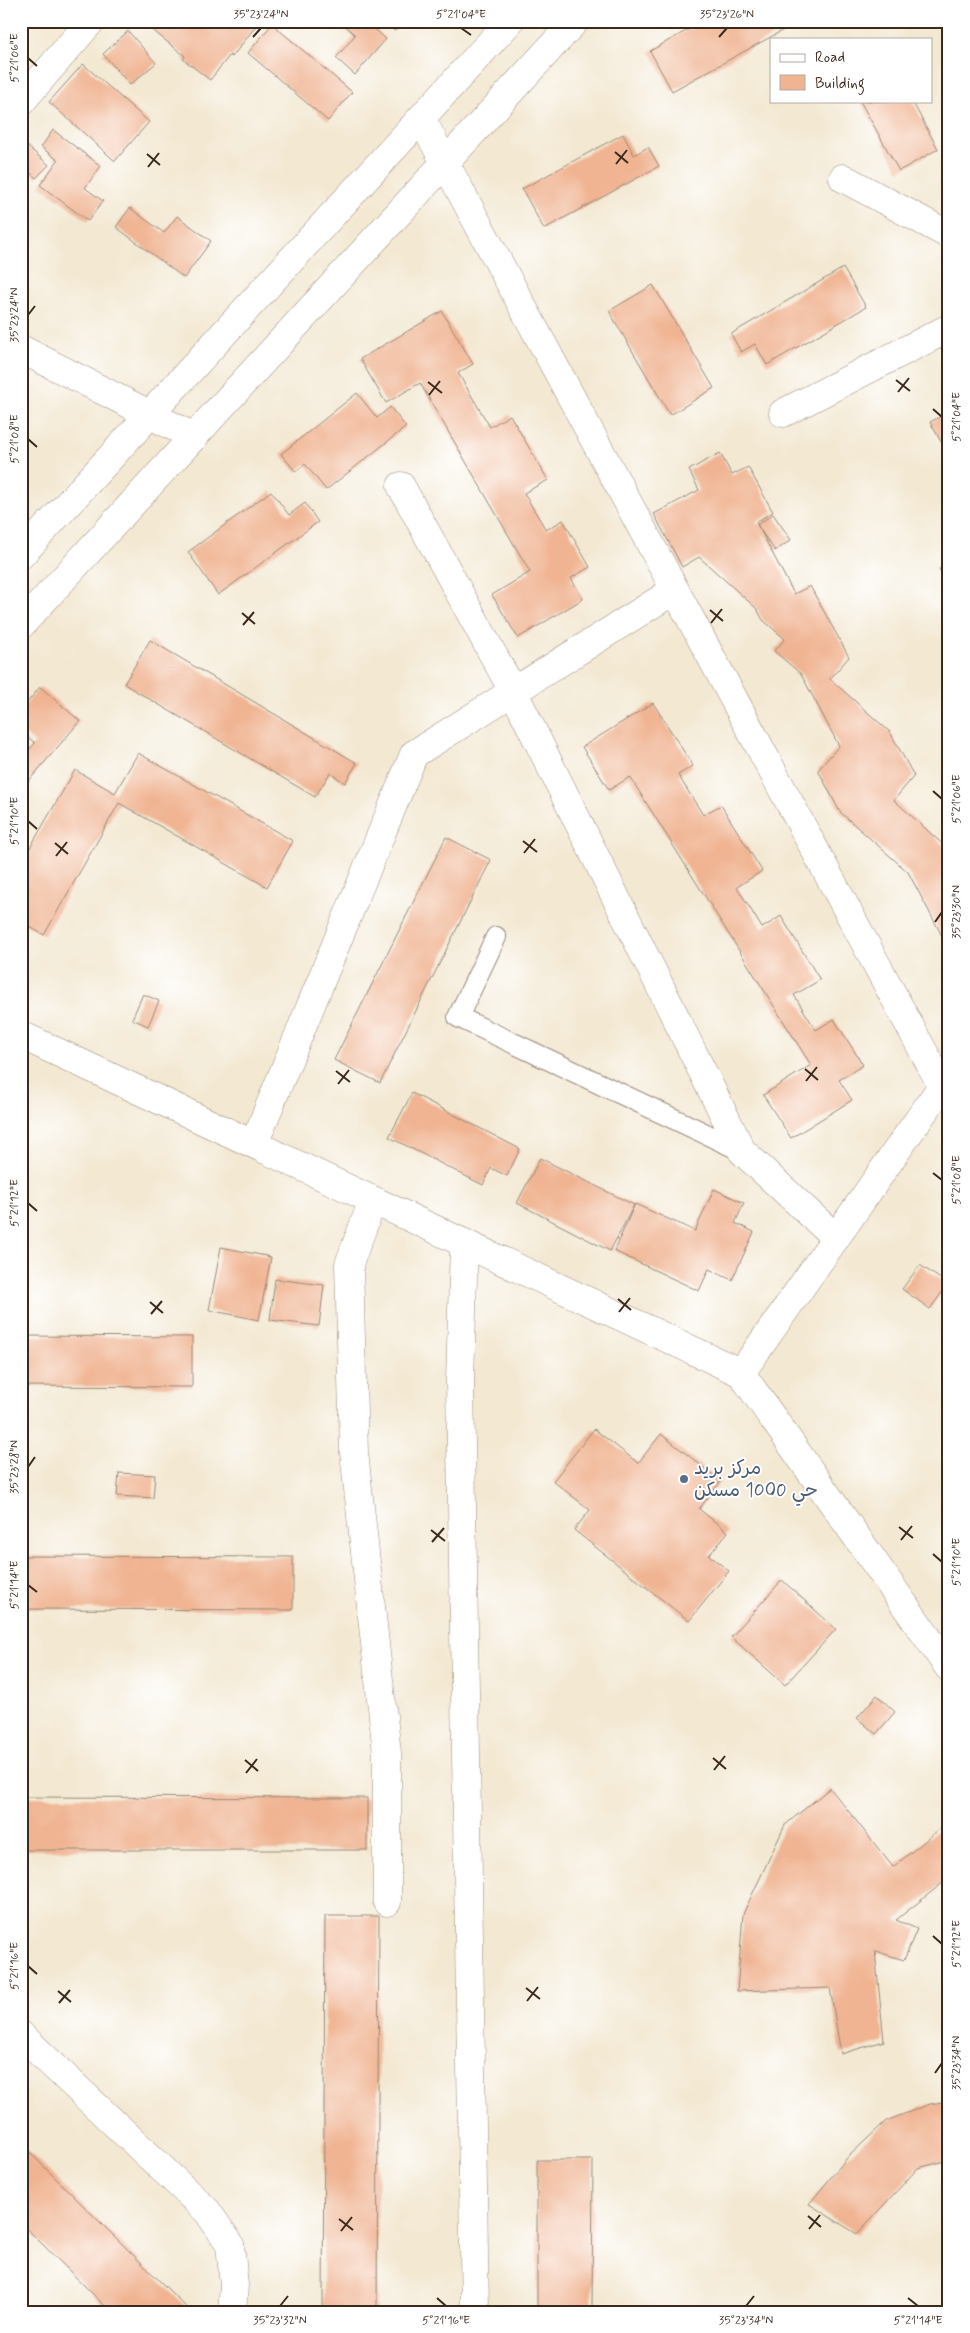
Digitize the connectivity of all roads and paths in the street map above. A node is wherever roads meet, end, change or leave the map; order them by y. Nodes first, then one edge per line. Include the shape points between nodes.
1 (91, 21) edge
2 (510, 21) edge
3 (575, 21) edge
4 (21, 102) edge
5 (421, 118) junction
6 (445, 162) junction
7 (843, 178) dead end
8 (949, 235) edge
9 (949, 328) edge
10 (21, 349) edge
11 (149, 414) junction
12 (783, 414) dead end
13 (194, 436) junction
14 (401, 486) dead end
15 (21, 555) edge
16 (675, 590) junction
17 (21, 625) edge
18 (513, 691) junction
19 (496, 937) dead end
20 (21, 1035) edge
21 (945, 1081) edge
22 (254, 1144) junction
23 (742, 1151) junction
24 (373, 1200) junction
25 (836, 1238) junction
26 (464, 1243) junction
27 (741, 1373) junction
28 (949, 1668) edge
29 (388, 1902) dead end
30 (21, 2035) edge
31 (232, 2312) edge
32 (475, 2312) edge

1 - 4 street
2 - 5 street
3 - 6 street
5 - 6 street
5 - 11 street
6 - 13 street
6 - 16 street
7 - 8 street
9 - 12 street
10 - 11 street
11 - 13 street
11 - 15 street
13 - 17 street
14 - 18 street
16 - 18 street
16 - 21 street
18 - 22 street via 414,754
18 - 23 street
19 - 23 lane via 458,1017
20 - 22 street
21 - 25 street
22 - 24 street
23 - 25 street
24 - 26 street
24 - 29 street via 349,1264 354,1452 387,1753
25 - 27 street
26 - 27 street
26 - 32 street via 460,1381
27 - 28 street
30 - 31 street via 207,2211 230,2244 234,2285

